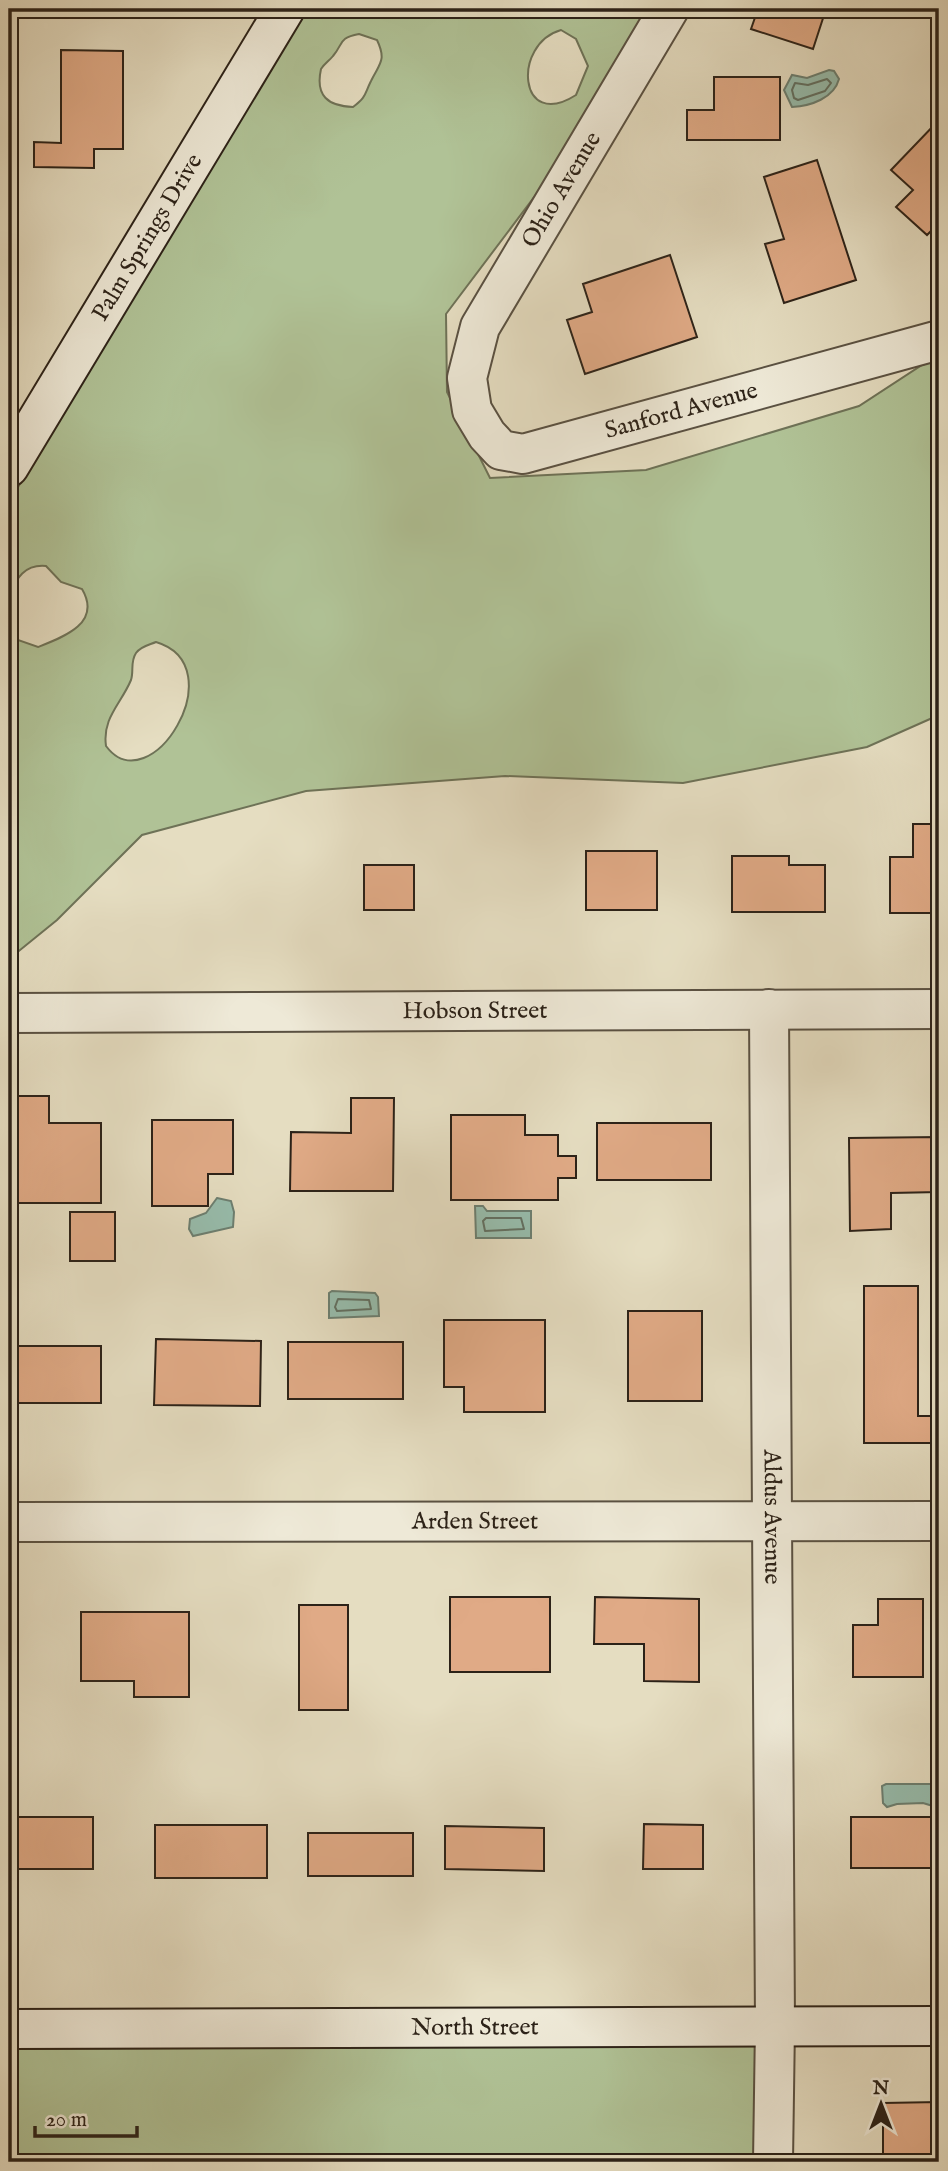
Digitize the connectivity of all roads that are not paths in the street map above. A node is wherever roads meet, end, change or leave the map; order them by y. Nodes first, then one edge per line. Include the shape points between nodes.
1 (285, 9) edge
2 (670, 9) edge
3 (939, 340) edge
4 (467, 378) joint
5 (9, 467) edge
6 (769, 1009) junction
7 (939, 1009) edge
8 (9, 1013) edge
9 (939, 1521) edge
10 (9, 1522) edge
11 (771, 1522) junction
12 (775, 2025) junction
13 (939, 2026) edge
14 (9, 2029) edge
15 (773, 2162) edge

1 - 5 street, Palm Springs Drive
2 - 4 street, Ohio Avenue via 480,327
3 - 4 street, Sanford Avenue via 523,454 501,450 487,435 472,410
6 - 7 street, Hobson Street
6 - 8 street, Hobson Street
6 - 11 street, Aldus Avenue
9 - 11 street, Arden Street
10 - 11 street, Arden Street
11 - 12 street, Aldus Avenue
12 - 13 street, North Street
12 - 14 street, North Street
12 - 15 street, Aldus Avenue

